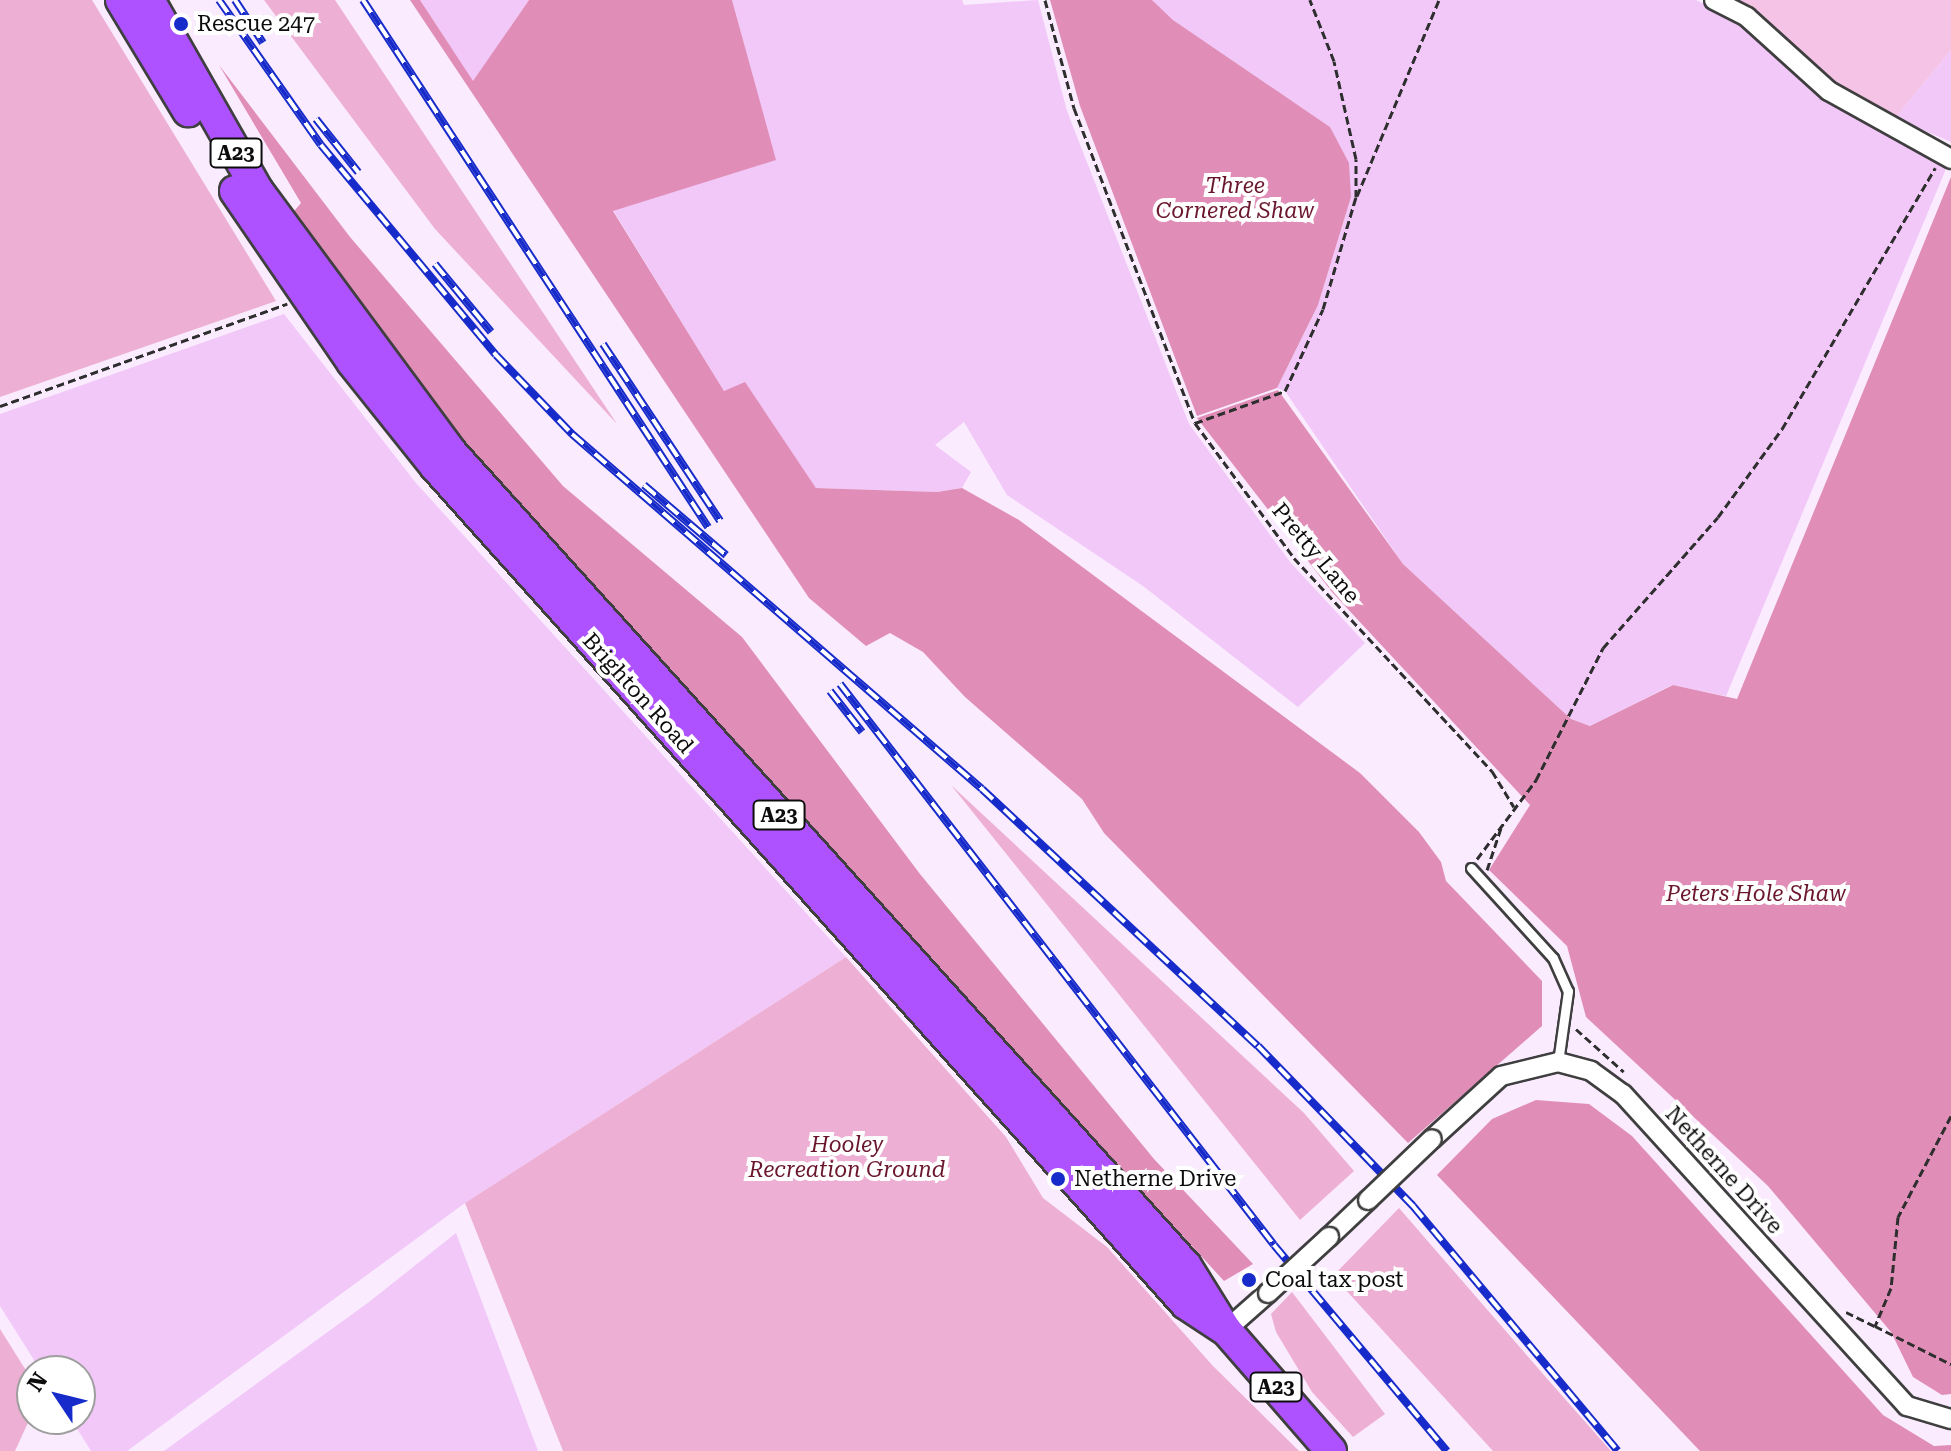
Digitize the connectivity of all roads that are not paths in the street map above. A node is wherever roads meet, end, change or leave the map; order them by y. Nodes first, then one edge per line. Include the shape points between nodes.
1 (121, 0) edge
2 (149, 0) edge
3 (1714, 0) edge
4 (1947, 157) edge
5 (1471, 868) road end
6 (1558, 1062) junction
7 (1226, 1330) junction
8 (1951, 1419) edge
9 (1326, 1449) edge

1 - 7 highway, Brighton Road / A23 via 302,294 435,466 1186,1304
2 - 7 highway, Brighton Road / A23 via 258,191 451,452 1186,1266
3 - 4 street via 1747,17 1829,91
5 - 6 lane via 1553,958 1568,991
6 - 7 street, bridge via 1501,1076
6 - 8 street, Netherne Drive via 1591,1071 1623,1094 1907,1406
7 - 9 highway, Brighton Road / A23

